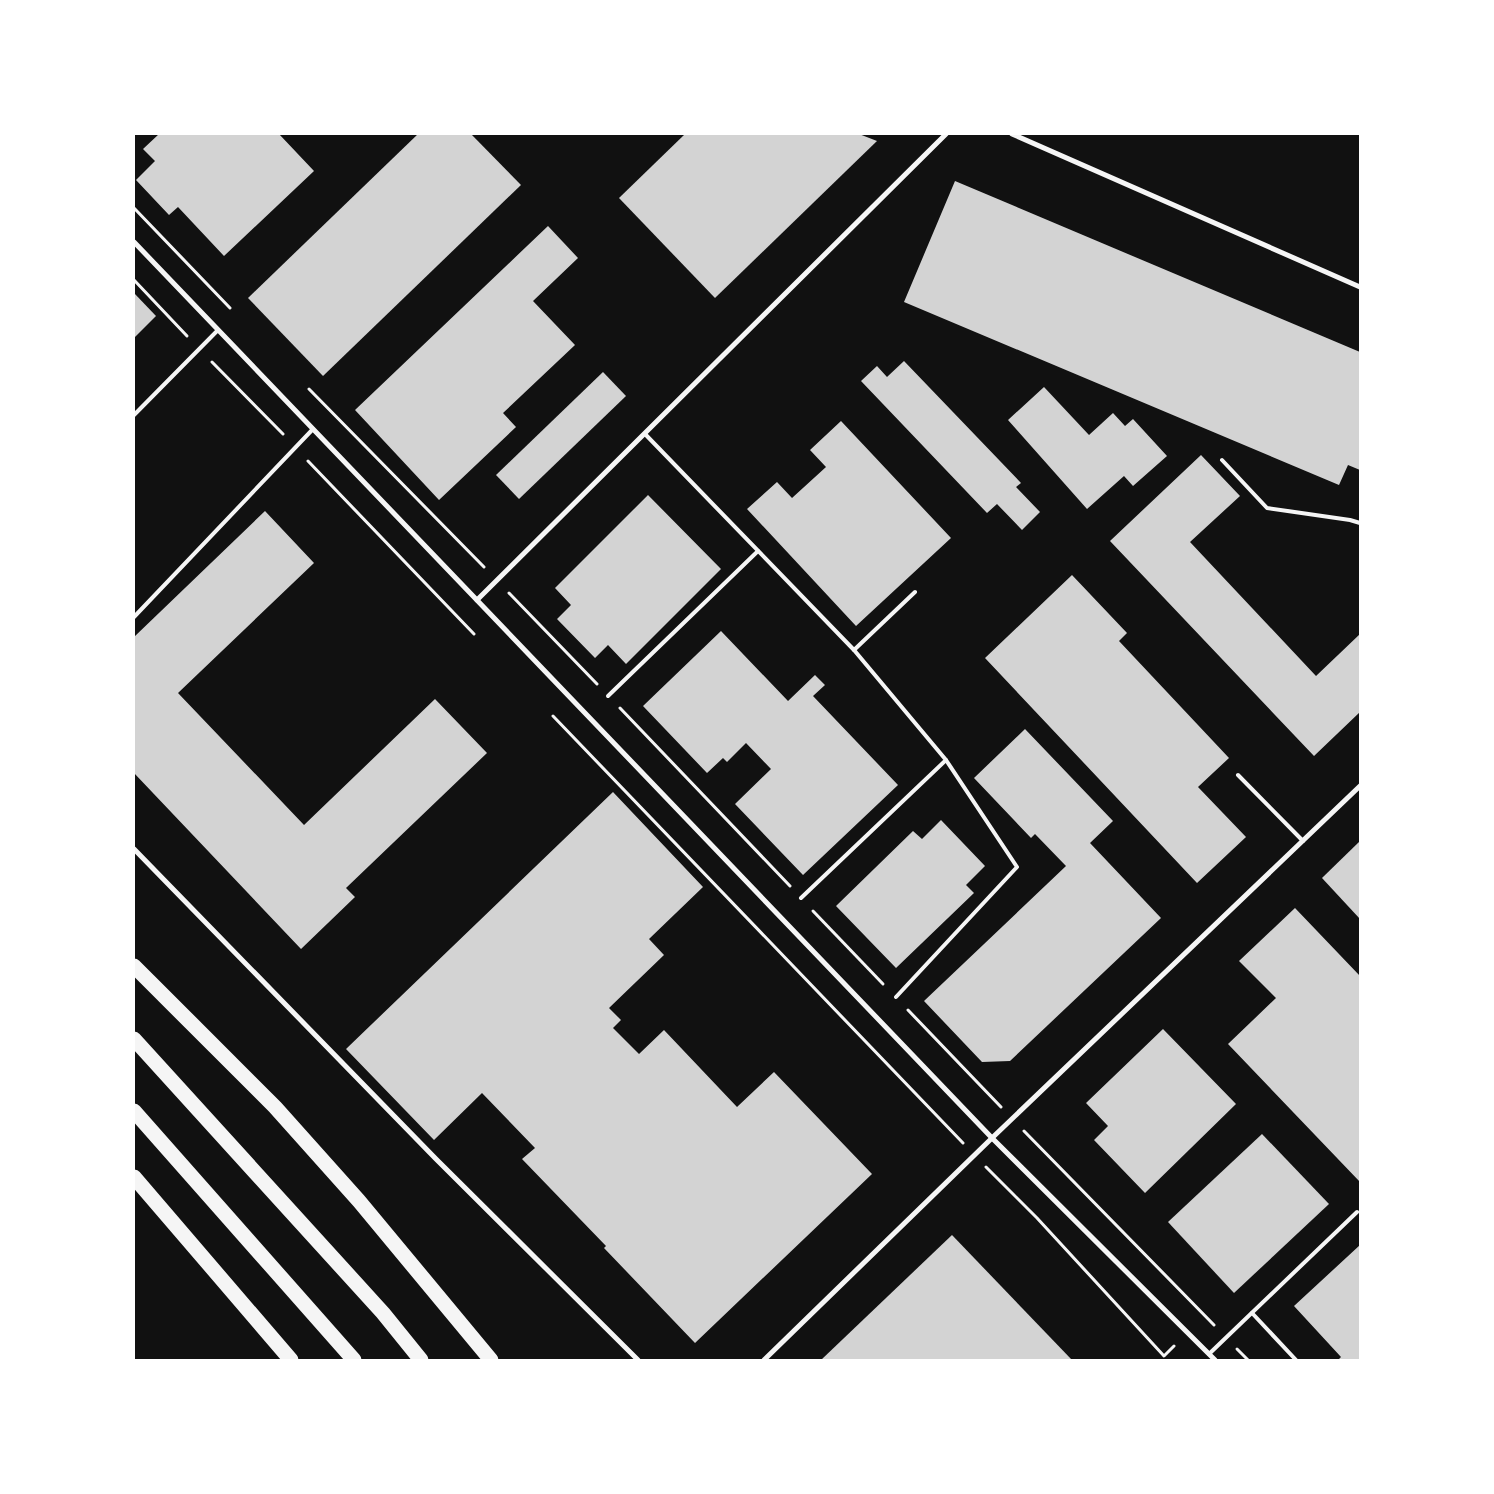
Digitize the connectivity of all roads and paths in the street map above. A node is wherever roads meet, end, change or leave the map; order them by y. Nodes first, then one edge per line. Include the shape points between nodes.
1 (946, 134) edge
2 (1012, 134) edge
3 (134, 208) edge
4 (134, 242) edge
5 (1360, 287) edge
6 (230, 308) dead end
7 (218, 330) junction
8 (309, 389) dead end
9 (134, 416) edge
10 (313, 430) junction
11 (645, 434) junction
12 (1222, 460) dead end
13 (1360, 523) edge
14 (758, 551) junction
15 (497, 580) junction
16 (915, 592) dead end
17 (477, 600) junction
18 (134, 617) edge
19 (854, 650) junction
20 (608, 696) junction
21 (553, 716) dead end
22 (946, 760) junction
23 (1238, 775) dead end
24 (1360, 786) edge
25 (1303, 841) junction
26 (134, 849) edge
27 (801, 898) junction
28 (134, 966) edge
29 (896, 997) junction
30 (134, 1040) edge
31 (134, 1111) edge
32 (1012, 1119) junction
33 (992, 1138) junction
34 (974, 1155) junction
35 (134, 1177) edge
36 (1357, 1212) dead end
37 (1252, 1313) junction
38 (1204, 1315) junction
39 (1188, 1333) junction
40 (1226, 1338) junction
41 (1209, 1354) junction
42 (291, 1360) edge
43 (354, 1360) edge
44 (421, 1360) edge
45 (491, 1360) edge
46 (638, 1360) edge
47 (764, 1360) edge
48 (1215, 1360) edge
49 (1248, 1360) edge
50 (1296, 1360) edge

1 - 11 street
2 - 5 street
3 - 6 path
4 - 7 street
7 - 9 lane
7 - 10 street
8 - 15 path
10 - 17 street
10 - 18 lane
11 - 14 lane
11 - 15 street
12 - 13 lane via 1267,508
14 - 19 lane
14 - 20 lane
15 - 17 street
15 - 20 path
16 - 19 lane
17 - 33 street
19 - 22 lane
20 - 27 path
21 - 34 path
22 - 27 lane
22 - 29 lane via 1017,867
23 - 25 lane
24 - 25 street
25 - 32 street
26 - 46 street via 436,1160
27 - 29 path
28 - 45 highway via 275,1107 359,1201
29 - 32 path
30 - 44 highway via 383,1313
31 - 43 highway
32 - 33 street
32 - 38 path
33 - 34 street
33 - 39 street
34 - 39 path via 1037,1218 1164,1356
34 - 47 street
35 - 42 highway
36 - 37 lane
37 - 40 lane
37 - 50 lane
38 - 39 path
38 - 40 path
39 - 41 street
40 - 41 lane
40 - 49 path
41 - 48 street

